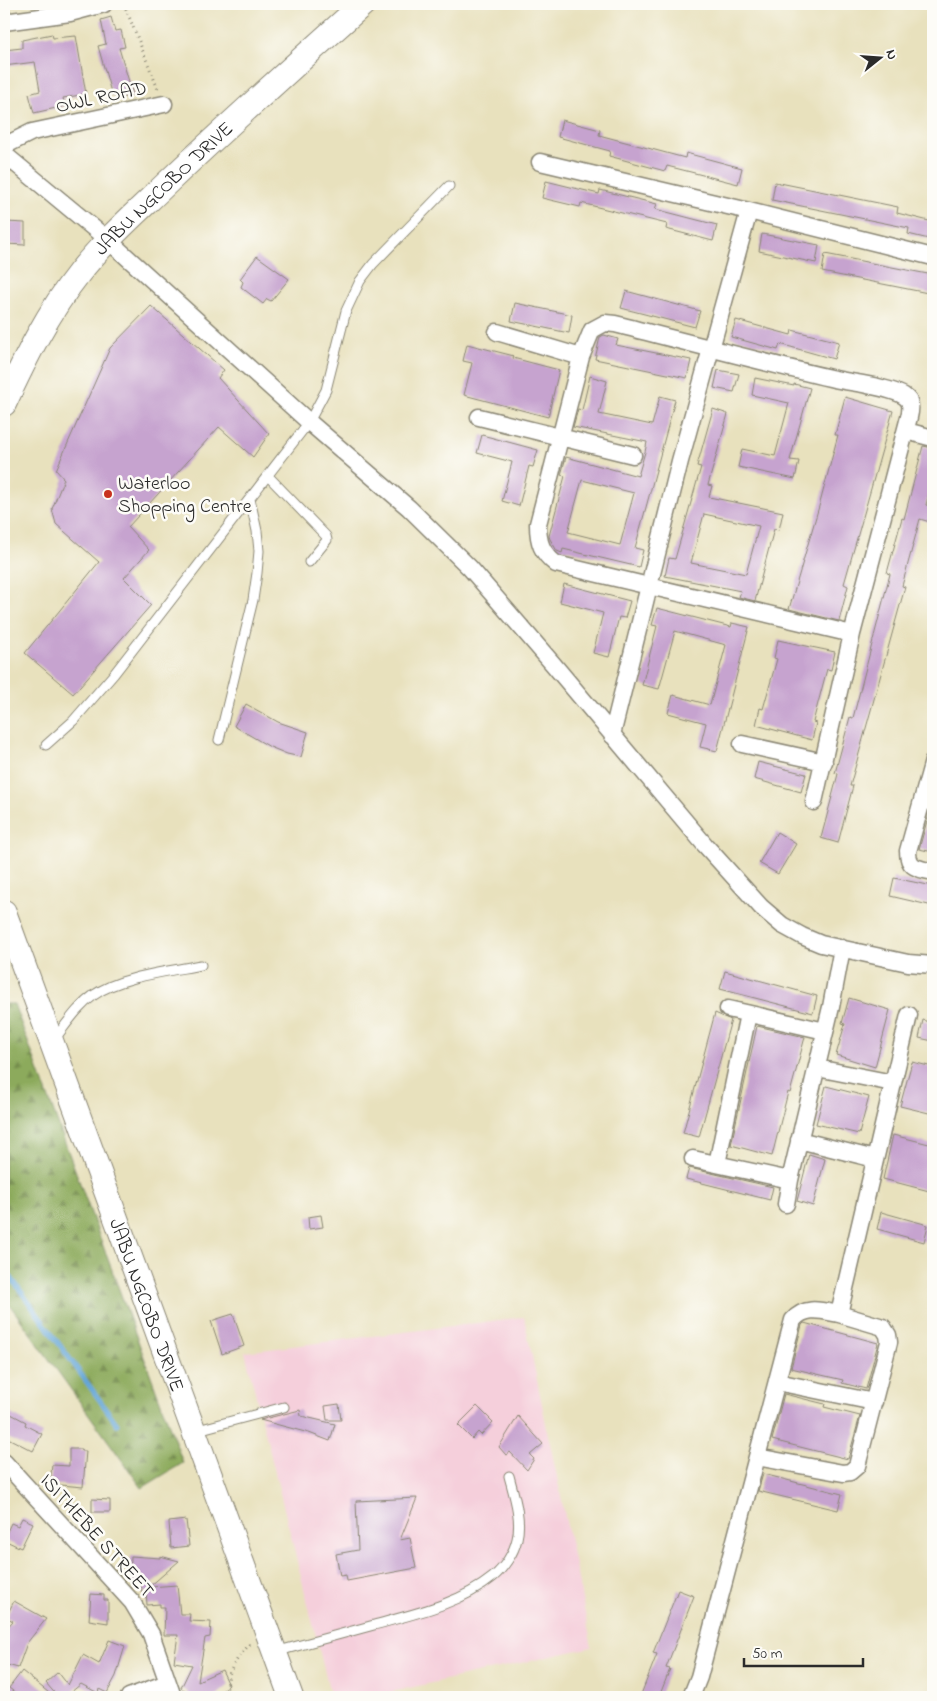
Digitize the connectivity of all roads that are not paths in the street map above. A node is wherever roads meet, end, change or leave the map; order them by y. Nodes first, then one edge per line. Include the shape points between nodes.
1 (104, 4) edge
2 (364, 4) edge
3 (4, 22) edge
4 (164, 104) road end
5 (4, 146) edge
6 (4, 154) edge
7 (540, 162) dead end
8 (449, 186) dead end
9 (749, 210) junction
10 (108, 240) junction
11 (933, 257) edge
12 (497, 332) dead end
13 (712, 348) junction
14 (581, 357) junction
15 (4, 404) edge
16 (479, 417) dead end
17 (309, 422) junction
18 (906, 431) junction
19 (561, 436) junction
20 (933, 438) edge
21 (633, 455) dead end
22 (268, 476) junction
23 (250, 499) junction
24 (309, 562) dead end
25 (649, 587) junction
26 (852, 634) junction
27 (612, 735) junction
28 (219, 740) dead end
29 (742, 744) dead end
30 (46, 745) dead end
31 (933, 761) edge
32 (824, 762) junction
33 (930, 791) edge
34 (814, 802) dead end
35 (933, 872) edge
36 (4, 912) edge
37 (842, 948) junction
38 (201, 965) dead end
39 (933, 965) edge
40 (728, 1009) dead end
41 (748, 1014) junction
42 (910, 1015) dead end
43 (825, 1032) junction
44 (52, 1043) junction
45 (817, 1068) junction
46 (893, 1083) junction
47 (799, 1140) junction
48 (693, 1159) dead end
49 (875, 1160) junction
50 (717, 1164) junction
51 (790, 1180) junction
52 (786, 1204) dead end
53 (839, 1314) junction
54 (777, 1382) junction
55 (874, 1402) junction
56 (284, 1407) dead end
57 (194, 1431) junction
58 (757, 1457) junction
59 (4, 1462) edge
60 (509, 1476) dead end
61 (275, 1652) junction
62 (170, 1690) edge
63 (129, 1697) edge
64 (291, 1697) edge
65 (691, 1697) edge

1 - 3 street via 70,13
2 - 10 main road, JABU NGCOBO DRIVE via 227,126
4 - 5 street, OWL ROAD via 32,132
6 - 10 street
7 - 9 street
8 - 17 lane via 360,281 346,312 326,390
9 - 11 street
9 - 13 street
10 - 15 main road, JABU NGCOBO DRIVE via 79,273 48,320 22,364
10 - 17 street
12 - 14 street
13 - 14 street via 606,324 592,330
13 - 18 street via 904,396 911,407
13 - 25 street
14 - 19 street
16 - 19 street
17 - 22 lane
17 - 27 street via 409,508 470,568
18 - 20 street
18 - 26 street
19 - 21 street
19 - 25 street via 538,524 542,548 556,564
22 - 23 lane
22 - 24 lane via 326,536 327,540
23 - 28 lane via 259,551 257,573
23 - 30 lane via 114,674
25 - 26 street
25 - 27 street
26 - 32 street
27 - 37 street via 762,907 782,925 802,936
29 - 32 street
31 - 33 street
32 - 34 street
33 - 35 street via 908,858 912,865
36 - 44 main road, JABU NGCOBO DRIVE
37 - 39 street via 908,963
37 - 43 street
38 - 44 lane via 129,980 103,989 80,1007
40 - 41 street
41 - 43 street
41 - 50 street
42 - 46 street
43 - 45 street
44 - 57 main road, JABU NGCOBO DRIVE
45 - 46 street
45 - 47 street
46 - 49 street
47 - 49 street
47 - 51 street
48 - 50 street
49 - 53 street
50 - 51 street
51 - 52 street
53 - 54 street via 812,1310 798,1314 793,1320
53 - 55 street via 883,1327 888,1335 890,1342
54 - 55 street
54 - 58 street
55 - 58 street via 859,1462 850,1472
56 - 57 lane
57 - 61 main road, JABU NGCOBO DRIVE
58 - 65 street
59 - 62 street, ISITHEBE STREET via 132,1602 151,1634
60 - 61 lane via 516,1502 518,1538 513,1552 493,1577 451,1602
61 - 64 main road, JABU NGCOBO DRIVE
62 - 63 street

